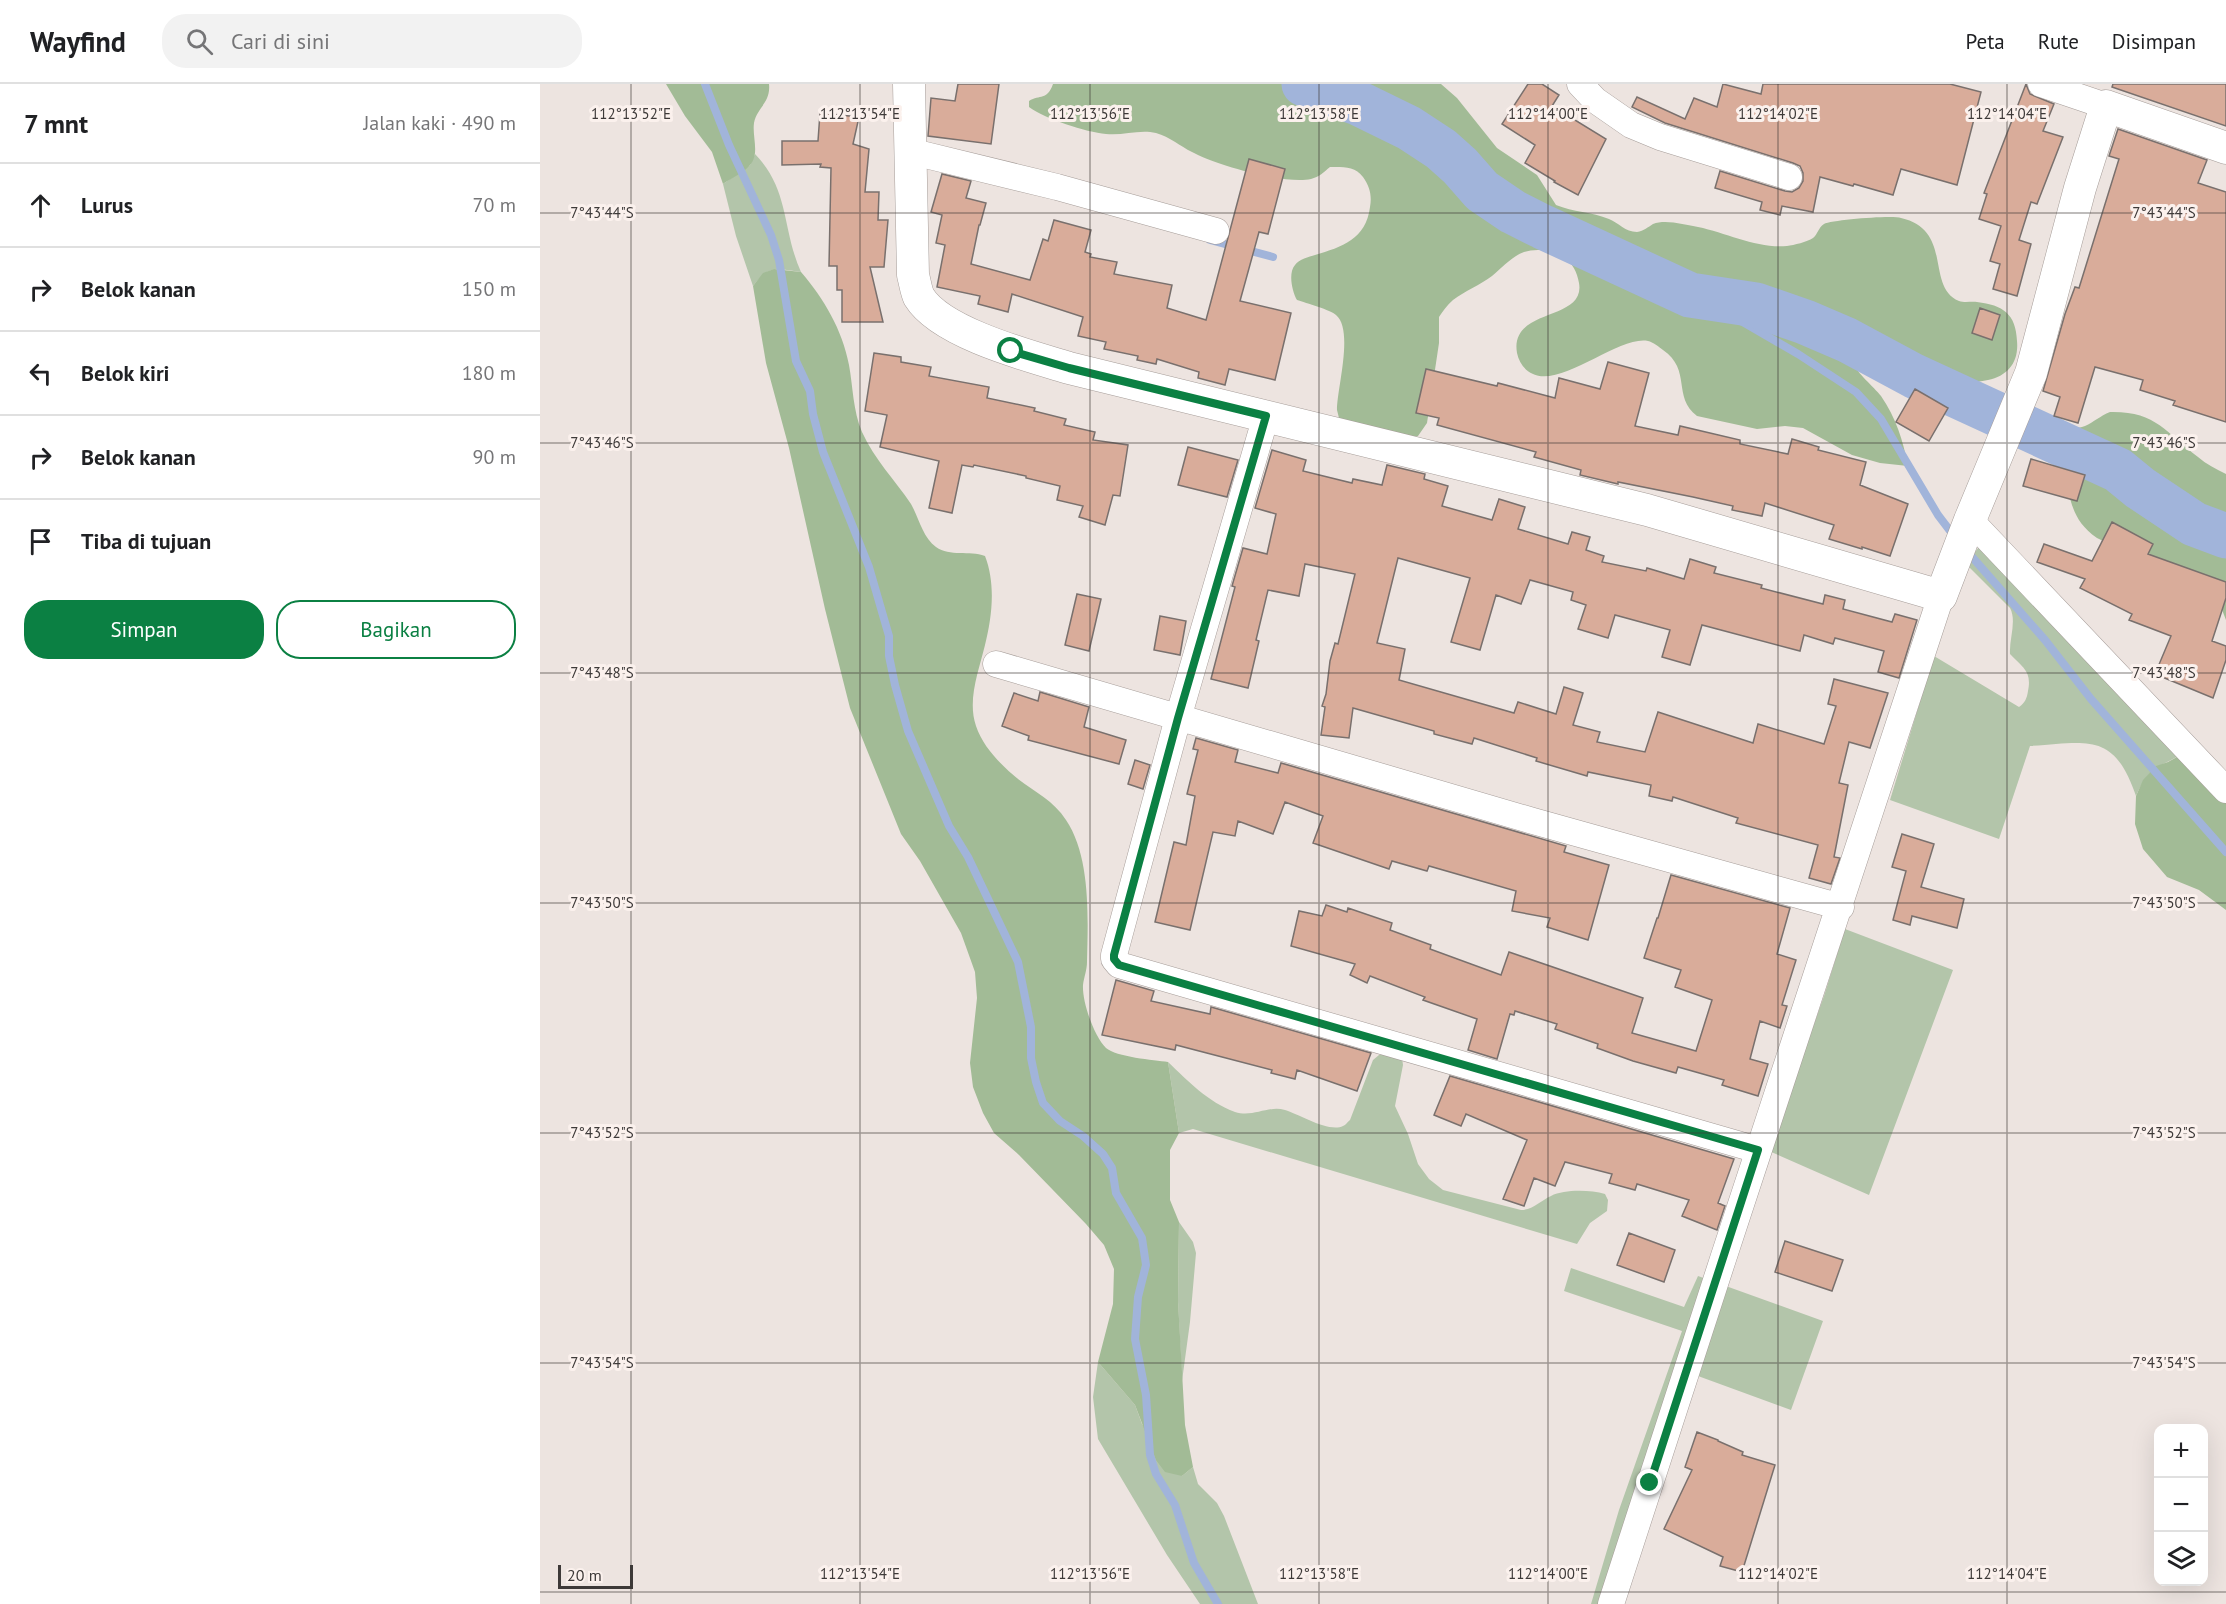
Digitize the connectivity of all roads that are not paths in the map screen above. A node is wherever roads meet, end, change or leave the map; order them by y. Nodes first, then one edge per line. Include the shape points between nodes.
1 (909, 84) edge
2 (1580, 84) edge
3 (2041, 84) edge
4 (2106, 106) junction
5 (2226, 148) edge
6 (909, 151) junction
7 (1789, 177) dead end
8 (1216, 231) dead end
9 (1266, 416) junction
10 (1968, 526) junction
11 (1941, 596) junction
12 (996, 664) dead end
13 (1178, 718) junction
14 (2226, 790) edge
15 (1841, 907) junction
16 (1758, 1150) junction
17 (1611, 1604) edge

1 - 6 street
2 - 7 street via 1611,112 1660,138
3 - 4 street
4 - 5 street
4 - 10 street via 2031,373
6 - 8 street
6 - 9 street via 913,275 919,296 949,324 1011,351 1069,368
9 - 11 street via 1647,510
9 - 13 street
10 - 11 street
10 - 14 street
11 - 15 street
12 - 13 street
13 - 15 street
13 - 16 street via 1114,955 1119,965
15 - 16 street
16 - 17 street

